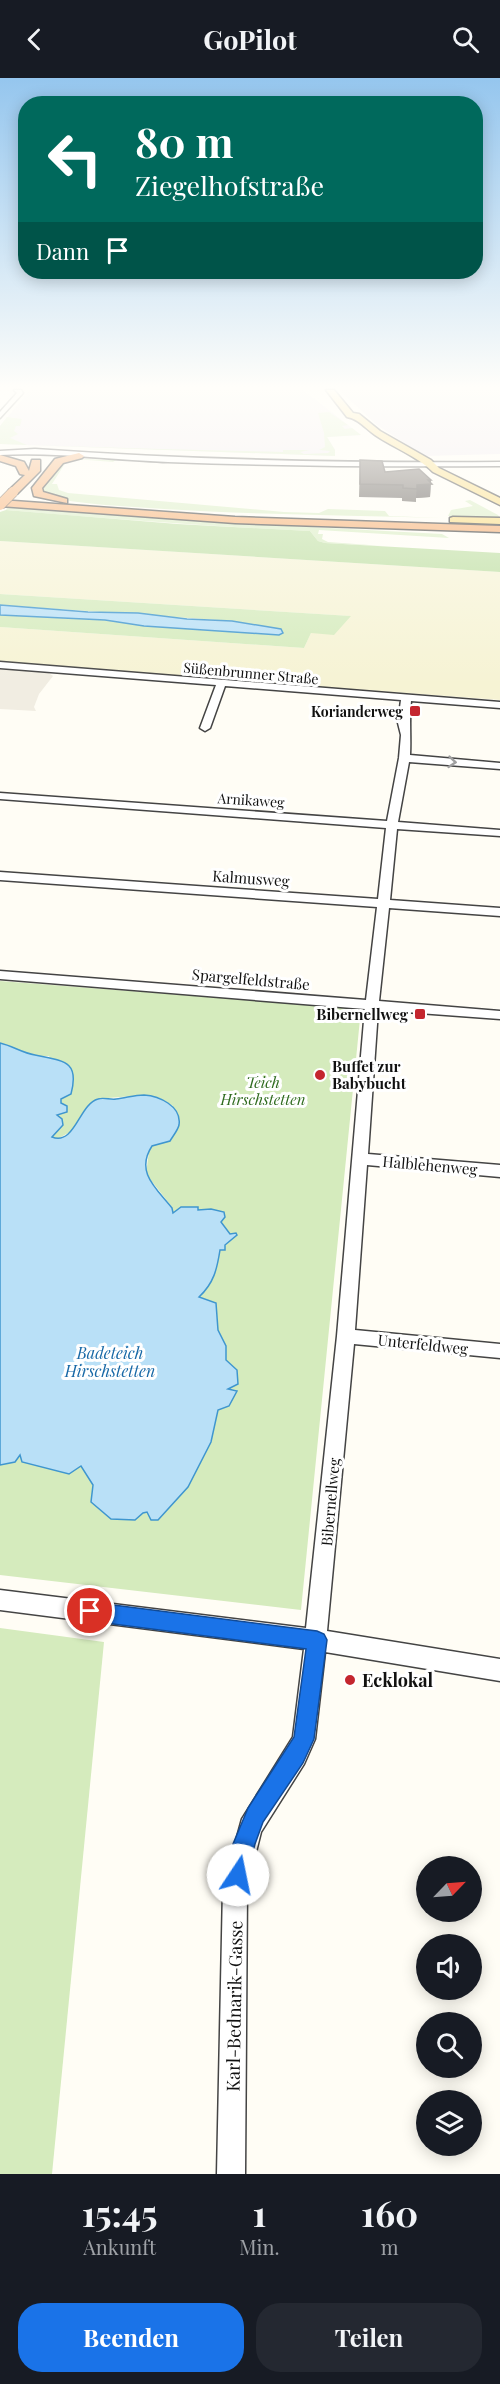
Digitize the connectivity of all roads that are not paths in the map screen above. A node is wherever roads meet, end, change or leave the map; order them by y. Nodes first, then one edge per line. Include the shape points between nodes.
1 (16, 488) edge
2 (36, 488) edge
3 (463, 488) edge
4 (474, 488) edge
5 (0, 502) edge
6 (500, 502) edge
7 (99, 507) junction
8 (500, 507) edge
9 (296, 519) junction
10 (453, 520) joint
11 (500, 527) edge
12 (0, 665) edge
13 (221, 684) junction
14 (406, 699) junction
15 (500, 705) edge
16 (205, 728) dead end
17 (404, 758) junction
18 (500, 765) edge
19 (0, 796) edge
20 (392, 825) junction
21 (500, 833) edge
22 (0, 876) edge
23 (383, 904) junction
24 (500, 912) edge
25 (0, 975) edge
26 (372, 1005) junction
27 (500, 1015) edge
28 (360, 1158) junction
29 (500, 1171) edge
30 (346, 1336) junction
31 (500, 1351) edge
32 (0, 1600) edge
33 (317, 1640) junction
34 (500, 1670) edge
35 (231, 2174) edge

1 - 5 highway, bridge
2 - 7 highway via 38,494 50,499
3 - 8 main road
4 - 6 main road
5 - 7 highway
5 - 11 highway via 355,529
7 - 9 highway
9 - 10 highway
9 - 11 highway
10 - 11 main road
12 - 13 street, Süßenbrunner Straße
13 - 14 street, Süßenbrunner Straße
13 - 16 street
14 - 15 street, Süßenbrunner Straße
14 - 17 street
17 -> 18 street
17 - 20 street
19 - 20 street, Arnikaweg
20 - 21 street, Arnikaweg
20 - 23 street, Bibernellweg
22 - 23 street, Kalmusweg
23 - 24 street, Kalmusweg
23 - 26 street, Bibernellweg
25 - 26 street, Spargelfeldstraße
26 - 27 street, Spargelfeldstraße
26 - 28 street, Bibernellweg
28 - 29 street, Halblehenweg
28 - 30 street, Bibernellweg
30 - 31 street, Unterfeldweg
30 - 33 street, Bibernellweg
32 - 33 street
33 - 34 street
33 - 35 street, Karl-Bednarik-Gasse via 304,1739 250,1827 235,1888

